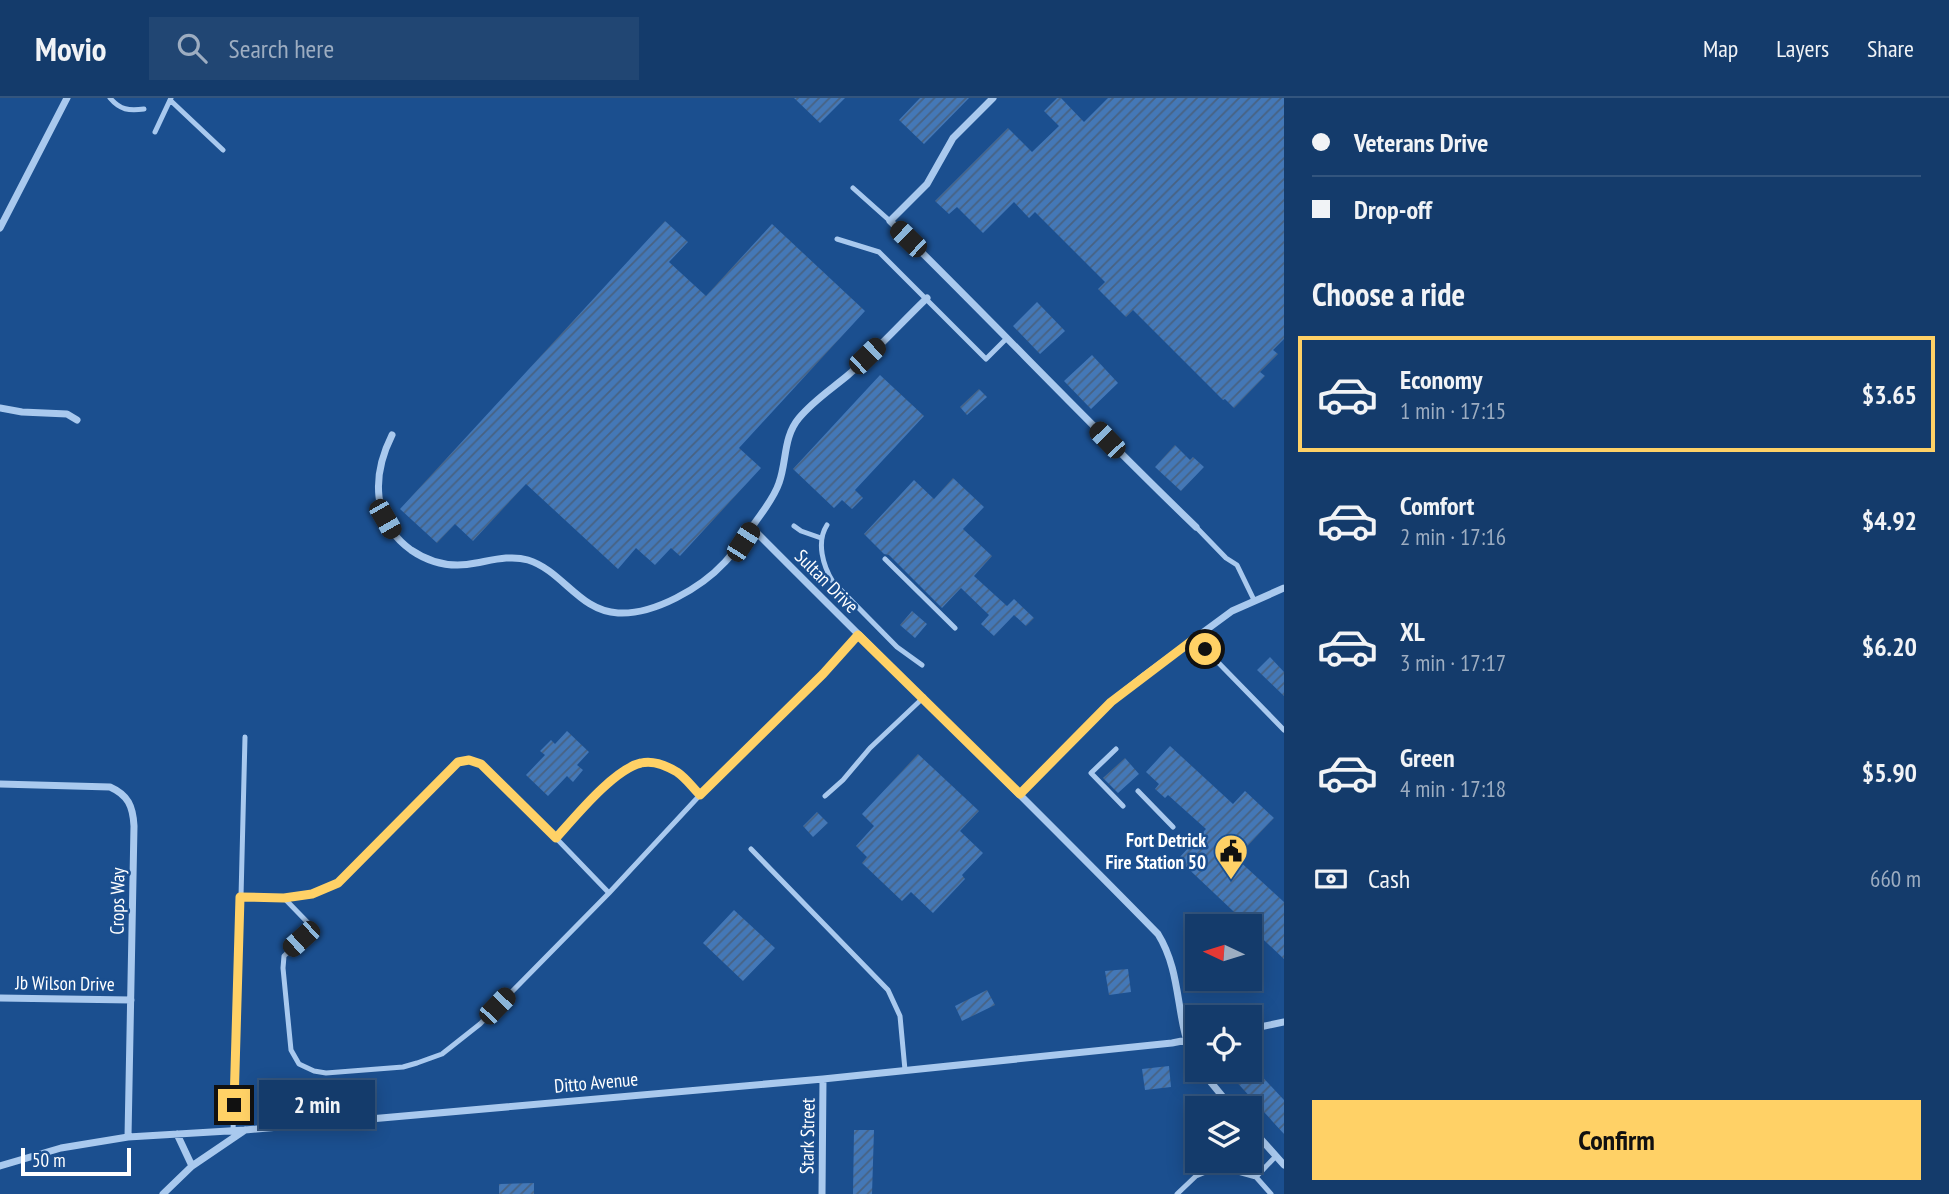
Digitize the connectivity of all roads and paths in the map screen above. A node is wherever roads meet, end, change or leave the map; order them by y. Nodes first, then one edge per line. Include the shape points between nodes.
1 (67, 98) edge
2 (110, 98) edge
3 (993, 98) edge
4 (171, 99) edge
5 (144, 109) dead end
6 (155, 132) dead end
7 (223, 150) dead end
8 (853, 188) dead end
9 (890, 221) junction
10 (0, 228) edge
11 (837, 239) dead end
12 (926, 298) junction
13 (1007, 338) junction
14 (0, 408) edge
15 (77, 420) dead end
16 (392, 435) dead end
17 (827, 525) dead end
18 (794, 526) dead end
19 (1196, 527) joint
20 (751, 528) junction
21 (821, 538) junction
22 (885, 559) dead end
23 (1284, 588) edge
24 (1254, 600) junction
25 (955, 628) dead end
26 (858, 635) junction
27 (1194, 639) junction
28 (922, 665) dead end
29 (923, 697) junction
30 (1284, 730) edge
31 (245, 737) dead end
32 (1116, 749) dead end
33 (0, 783) edge
34 (1138, 791) dead end
35 (1020, 794) junction
36 (700, 795) junction
37 (825, 796) dead end
38 (1123, 806) dead end
39 (1173, 827) dead end
40 (556, 838) junction
41 (751, 849) dead end
42 (609, 893) junction
43 (240, 897) junction
44 (284, 898) junction
45 (0, 998) edge
46 (131, 1000) junction
47 (1284, 1022) edge
48 (1262, 1027) edge
49 (1185, 1029) edge
50 (1185, 1040) edge
51 (905, 1070) junction
52 (823, 1079) junction
53 (1210, 1082) edge
54 (1222, 1096) edge
55 (246, 1130) junction
56 (233, 1131) junction
57 (177, 1134) junction
58 (128, 1137) junction
59 (1262, 1140) edge
60 (1276, 1156) junction
61 (1284, 1165) edge
62 (0, 1166) edge
63 (192, 1166) junction
64 (1256, 1177) junction
65 (163, 1194) edge
66 (822, 1194) edge
67 (1177, 1194) edge
68 (1271, 1194) edge

1 - 10 street
2 - 5 lane via 130,111
3 - 9 street via 953,138 927,184
4 - 6 lane
4 - 7 lane
8 - 9 lane
9 - 13 street
11 - 12 lane via 879,252
12 - 13 lane via 986,359
12 - 20 street via 797,420 780,482
13 - 19 street
14 - 15 street via 67,414
16 - 20 street via 377,483 385,519 406,546 446,565 525,559 544,566 581,600 616,613 651,609 679,597 724,564
17 - 21 lane
18 - 21 lane
19 - 24 lane via 1237,565
20 - 26 street, Sultan Drive
21 - 28 lane via 824,563 833,582 897,647
22 - 25 lane
23 - 24 street
24 - 27 street
26 - 29 street, Sultan Drive
26 - 36 lane
27 - 30 lane
27 - 35 street via 1111,702
29 - 35 street, Sultan Drive
29 - 37 lane
31 - 43 lane
32 - 38 lane via 1091,773
33 - 46 street, Crops Way via 110,787 129,800 134,813
34 - 39 lane
35 - 49 street, Sultan Drive via 1158,934 1173,965
36 - 40 lane via 680,773 660,764 642,763 597,792
36 - 42 lane
40 - 42 lane
40 - 44 lane via 481,764 464,760 338,883 312,894
41 - 51 lane via 888,990 900,1016
42 - 44 lane via 480,1024 442,1054 403,1067 326,1073 299,1063 291,1050 284,956 313,928
43 - 44 lane
43 - 56 lane
45 - 46 street, Jb Wilson Drive
46 - 58 street, Crops Way
47 - 48 street
50 - 51 street, Ditto Avenue
51 - 52 street, Ditto Avenue
52 - 55 street, Ditto Avenue
52 - 66 street, Stark Street
53 - 54 street, Sultan Drive
55 - 56 street, Ditto Avenue
55 - 63 street
56 - 57 street, Ditto Avenue
57 - 58 street, Ditto Avenue
57 - 63 street
58 - 62 street, Ditto Avenue via 61,1148
59 - 60 street
60 - 61 street
60 - 64 lane
63 - 65 street
64 - 67 lane via 1208,1171
64 - 68 lane

